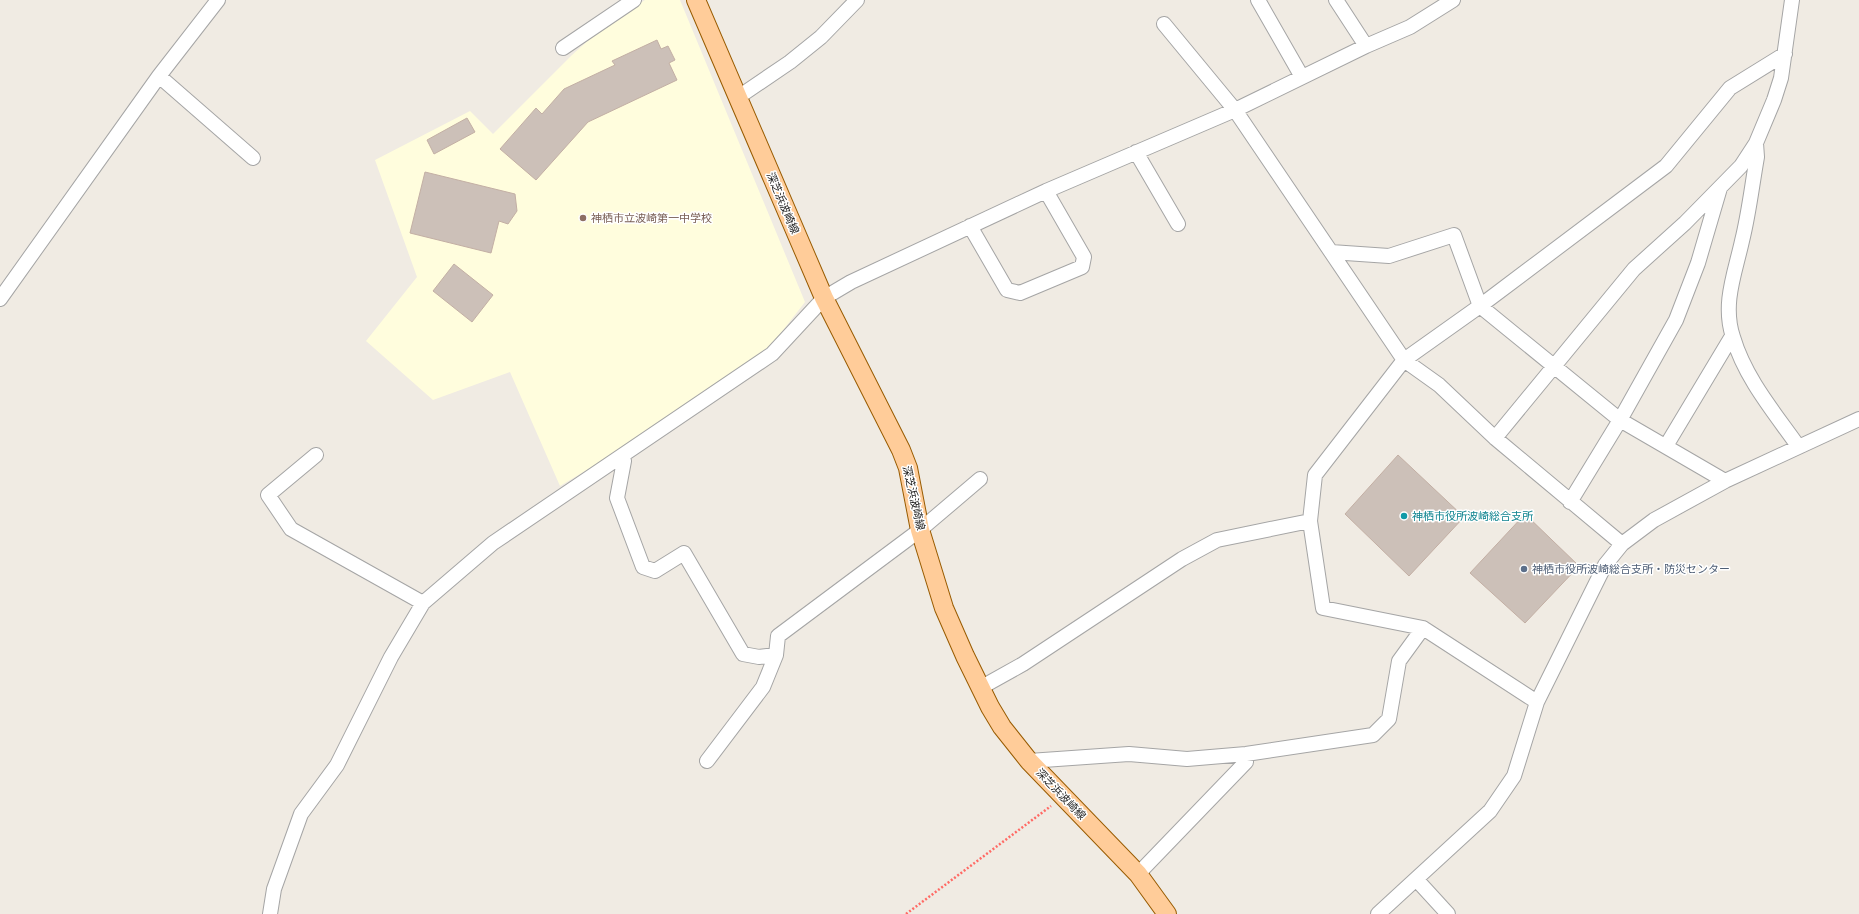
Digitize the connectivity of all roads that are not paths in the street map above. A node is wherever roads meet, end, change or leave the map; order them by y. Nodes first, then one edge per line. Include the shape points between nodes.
1 (218, 0) edge
2 (634, 0) edge
3 (696, 0) edge
4 (857, 0) edge
5 (1258, 0) edge
6 (1336, 0) edge
7 (1453, 0) edge
8 (1792, 0) edge
9 (1164, 24) dead end
10 (1366, 46) junction
11 (563, 48) dead end
12 (1785, 54) junction
13 (159, 76) junction
14 (1302, 77) junction
15 (737, 98) junction
16 (1235, 110) junction
17 (1756, 143) junction
18 (1136, 152) junction
19 (253, 158) dead end
20 (1720, 188) junction
21 (1046, 191) junction
22 (1178, 224) dead end
23 (970, 226) junction
24 (1331, 252) junction
25 (3, 290) edge
26 (824, 298) junction
27 (1480, 306) junction
28 (1732, 336) junction
29 (1404, 360) junction
30 (1554, 365) junction
31 (1859, 418) edge
32 (1620, 420) junction
33 (1495, 438) junction
34 (1666, 446) junction
35 (1798, 446) junction
36 (316, 455) dead end
37 (622, 456) junction
38 (980, 479) dead end
39 (1725, 481) junction
40 (1570, 502) junction
41 (1310, 521) junction
42 (920, 530) junction
43 (1622, 544) junction
44 (423, 603) junction
45 (1423, 628) junction
46 (776, 655) junction
47 (980, 688) junction
48 (1537, 702) junction
49 (1246, 754) junction
50 (707, 760) dead end
51 (1029, 761) junction
52 (1138, 874) junction
53 (1416, 879) junction
54 (270, 914) edge
55 (1167, 914) edge
56 (1378, 914) edge
57 (1448, 914) edge

1 - 13 street
2 - 11 street
3 - 15 main road, 深芝浜波崎線
4 - 15 street via 822,37
5 - 14 street
6 - 10 street
7 - 10 street via 1410,27
8 - 12 street
9 - 16 street
10 - 14 street
12 - 17 street via 1774,100
12 - 27 street via 1730,88 1666,166
13 - 19 street
13 - 25 street
14 - 16 street
15 - 26 main road, 深芝浜波崎線
16 - 18 street
16 - 24 street
17 - 20 street via 1741,166
17 - 28 street via 1757,156 1728,302
18 - 21 street
18 - 22 street
20 - 30 street via 1634,269
20 - 32 street via 1700,257 1676,320
21 - 23 street
21 - 23 street via 1084,258 1082,267 1020,293 1007,290
23 - 26 street via 851,282
24 - 27 street via 1389,256 1454,235
24 - 29 street
26 - 37 street via 772,354
26 - 42 main road, 深芝浜波崎線 via 901,450 908,468
27 - 29 street
27 - 30 street
28 - 34 street
28 - 35 street via 1756,387
29 - 33 street via 1439,385
29 - 41 street via 1315,475
30 - 32 street
30 - 33 street
31 - 35 street
32 - 34 street
32 - 40 street
33 - 40 street
34 - 39 street
35 - 39 street
36 - 44 street via 268,495 291,529
37 - 44 street via 493,543
37 - 46 street via 624,461 617,498 643,567 655,571 684,553 743,654 759,657
38 - 42 street
39 - 43 street via 1654,520
40 - 43 street
41 - 45 street via 1323,608
41 - 47 street via 1217,540 1182,559 1023,664
42 - 46 street via 778,636
42 - 47 main road, 深芝浜波崎線 via 944,608
43 - 48 street via 1601,572
44 - 54 street via 390,657 336,765 301,814 274,889
45 - 48 street
45 - 49 street via 1399,661 1389,719 1373,736
46 - 50 street via 763,686
47 - 51 main road, 深芝浜波崎線 via 1002,727
48 - 53 street via 1510,782 1490,811
49 - 51 street via 1187,759 1129,754
49 - 52 street via 1246,762
51 - 52 main road, 深芝浜波崎線
52 - 55 main road, 深芝浜波崎線
53 - 56 street
53 - 57 street

